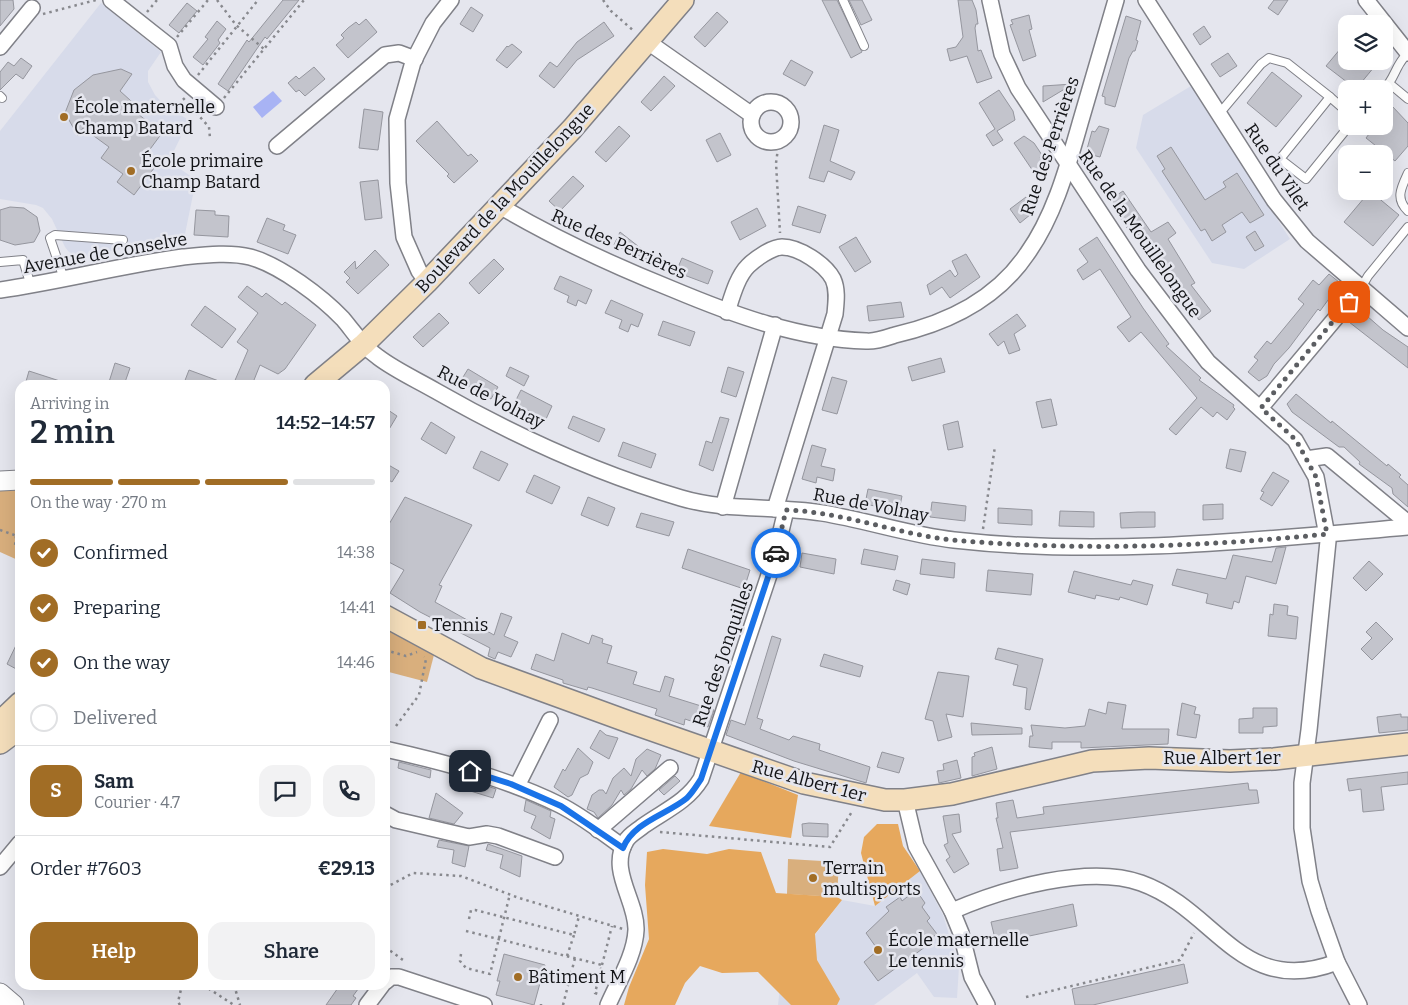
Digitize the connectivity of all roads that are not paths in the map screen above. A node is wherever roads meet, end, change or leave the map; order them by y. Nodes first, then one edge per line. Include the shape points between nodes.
1 (111, 0) edge
2 (451, 0) edge
3 (683, 0) edge
4 (843, 0) edge
5 (990, 0) edge
6 (1116, 0) edge
7 (1146, 0) edge
8 (1366, 0) edge
9 (27, 13) road end
10 (648, 42) junction
11 (864, 46) dead end
12 (0, 47) edge
13 (1408, 53) edge
14 (415, 59) junction
15 (1390, 80) edge
16 (1393, 90) edge
17 (1330, 97) junction
18 (1408, 99) edge
19 (1338, 104) edge
20 (216, 107) road end
21 (1219, 114) junction
22 (752, 115) junction
23 (1342, 135) edge
24 (277, 146) dead end
25 (1068, 164) junction
26 (1408, 173) edge
27 (498, 205) junction
28 (1408, 211) edge
29 (1408, 227) edge
30 (124, 240) dead end
31 (0, 262) edge
32 (64, 279) junction
33 (427, 282) junction
34 (30, 286) junction
35 (1360, 289) junction
36 (0, 290) edge
37 (727, 312) junction
38 (775, 325) junction
39 (1408, 328) edge
40 (826, 337) junction
41 (364, 344) junction
42 (321, 380) edge
43 (1261, 408) junction
44 (1306, 459) junction
45 (15, 480) edge
46 (0, 481) edge
47 (723, 507) junction
48 (780, 510) junction
49 (1408, 523) edge
50 (1408, 527) edge
51 (1327, 534) junction
52 (390, 619) edge
53 (15, 708) edge
54 (550, 720) dead end
55 (0, 722) edge
56 (15, 732) edge
57 (0, 743) edge
58 (1408, 744) edge
59 (390, 750) edge
60 (710, 751) junction
61 (1306, 756) junction
62 (670, 768) dead end
63 (517, 786) junction
64 (905, 800) junction
65 (390, 817) edge
66 (598, 830) junction
67 (623, 848) junction
68 (15, 849) edge
69 (556, 857) dead end
70 (0, 868) edge
71 (952, 911) junction
72 (1337, 962) junction
73 (390, 978) edge
74 (378, 990) edge
75 (0, 993) edge
76 (610, 1001) edge
77 (14, 1005) edge
78 (367, 1005) edge
79 (484, 1005) edge
80 (987, 1005) edge
81 (1359, 1005) edge

1 - 20 street via 169,46 175,66 190,85
2 - 14 street via 433,23
3 - 10 main road, Boulevard de la Mouillelongue
4 - 11 lane
5 - 25 street, Rue de la Mouillelongue via 1002,54 1014,80
6 - 25 street, Rue des Perrières
7 - 21 street, Rue du Vilet
8 - 13 street
9 - 12 street
10 - 22 street
10 - 27 main road, Boulevard de la Mouillelongue via 572,129
13 - 15 lane via 1399,62
14 - 24 street via 399,53 385,55
14 - 33 street via 397,119 398,183 404,237
16 - 18 lane
17 - 19 lane
17 - 21 lane via 1287,63 1268,58
17 - 23 lane via 1280,159 1306,179
21 - 35 street, Rue du Vilet via 1274,200 1307,241
22 - 22 street via 752,130 757,137 771,143 779,141 790,130 792,122 786,108 779,103 763,103
25 - 40 street, Rue des Perrières via 1044,228 1026,256 989,295 951,318 914,331 868,342
25 - 43 street, Rue de la Mouillelongue via 1138,270 1208,362
26 - 28 lane via 1400,191 1401,204
27 - 33 main road, Boulevard de la Mouillelongue
27 - 37 street, Rue des Perrières via 563,242
29 - 35 lane
30 - 32 lane via 55,235 50,238
31 - 34 lane via 23,260
32 - 34 street, Avenue de Conselve
32 - 41 street, Avenue de Conselve via 142,262 205,254 250,257 284,272 316,295
33 - 41 main road, Boulevard de la Mouillelongue
34 - 36 street, Avenue de Conselve
35 - 39 street, Rue du Vilet
35 - 43 street
37 - 38 street, Rue des Perrières
37 - 40 street via 747,267 781,247 800,252 816,262 833,280 835,314
38 - 40 street, Rue des Perrières
38 - 47 street
40 - 48 street, Rue des Jonquilles
41 - 42 main road, Boulevard de la Mouillelongue
41 - 47 street, Rue de Volnay via 377,357 490,421 589,466 680,498
43 - 44 street, Rue de la Mouillelongue via 1296,440
44 - 49 street via 1327,456
44 - 51 street, Rue de la Mouillelongue via 1316,477
45 - 46 street
47 - 48 street, Rue de Volnay
48 - 51 street, Rue de Volnay via 826,514 951,540 1050,547 1192,543
48 - 60 street, Rue des Jonquilles via 774,560
50 - 51 street, Rue de Volnay
51 - 61 street, Rue de la Mouillelongue
52 - 60 main road, Rue Albert 1er via 481,668
53 - 55 main road
54 - 63 street
56 - 57 main road
58 - 61 main road, Rue Albert 1er
59 - 63 street
60 - 64 main road, Rue Albert 1er via 804,783 862,796
60 - 67 street, Rue des Jonquilles via 701,779 688,798 641,828 626,840
61 - 64 main road, Rue Albert 1er via 1230,761 1150,758 1092,761 952,794
61 - 72 street, Rue de la Mouillelongue via 1301,808 1305,854 1312,888
62 - 66 street
63 - 66 street via 561,806
64 - 71 street via 916,846
65 - 69 street via 469,837 498,836
66 - 67 street
67 - 76 street via 620,868 635,916 636,934
68 - 70 street
71 - 72 street via 1004,893 1093,876 1126,879 1160,891 1245,957 1275,970 1311,971
71 - 80 street via 972,977
72 - 81 street, Rue de la Mouillelongue
73 - 79 street via 399,977
74 - 78 street
75 - 77 street

